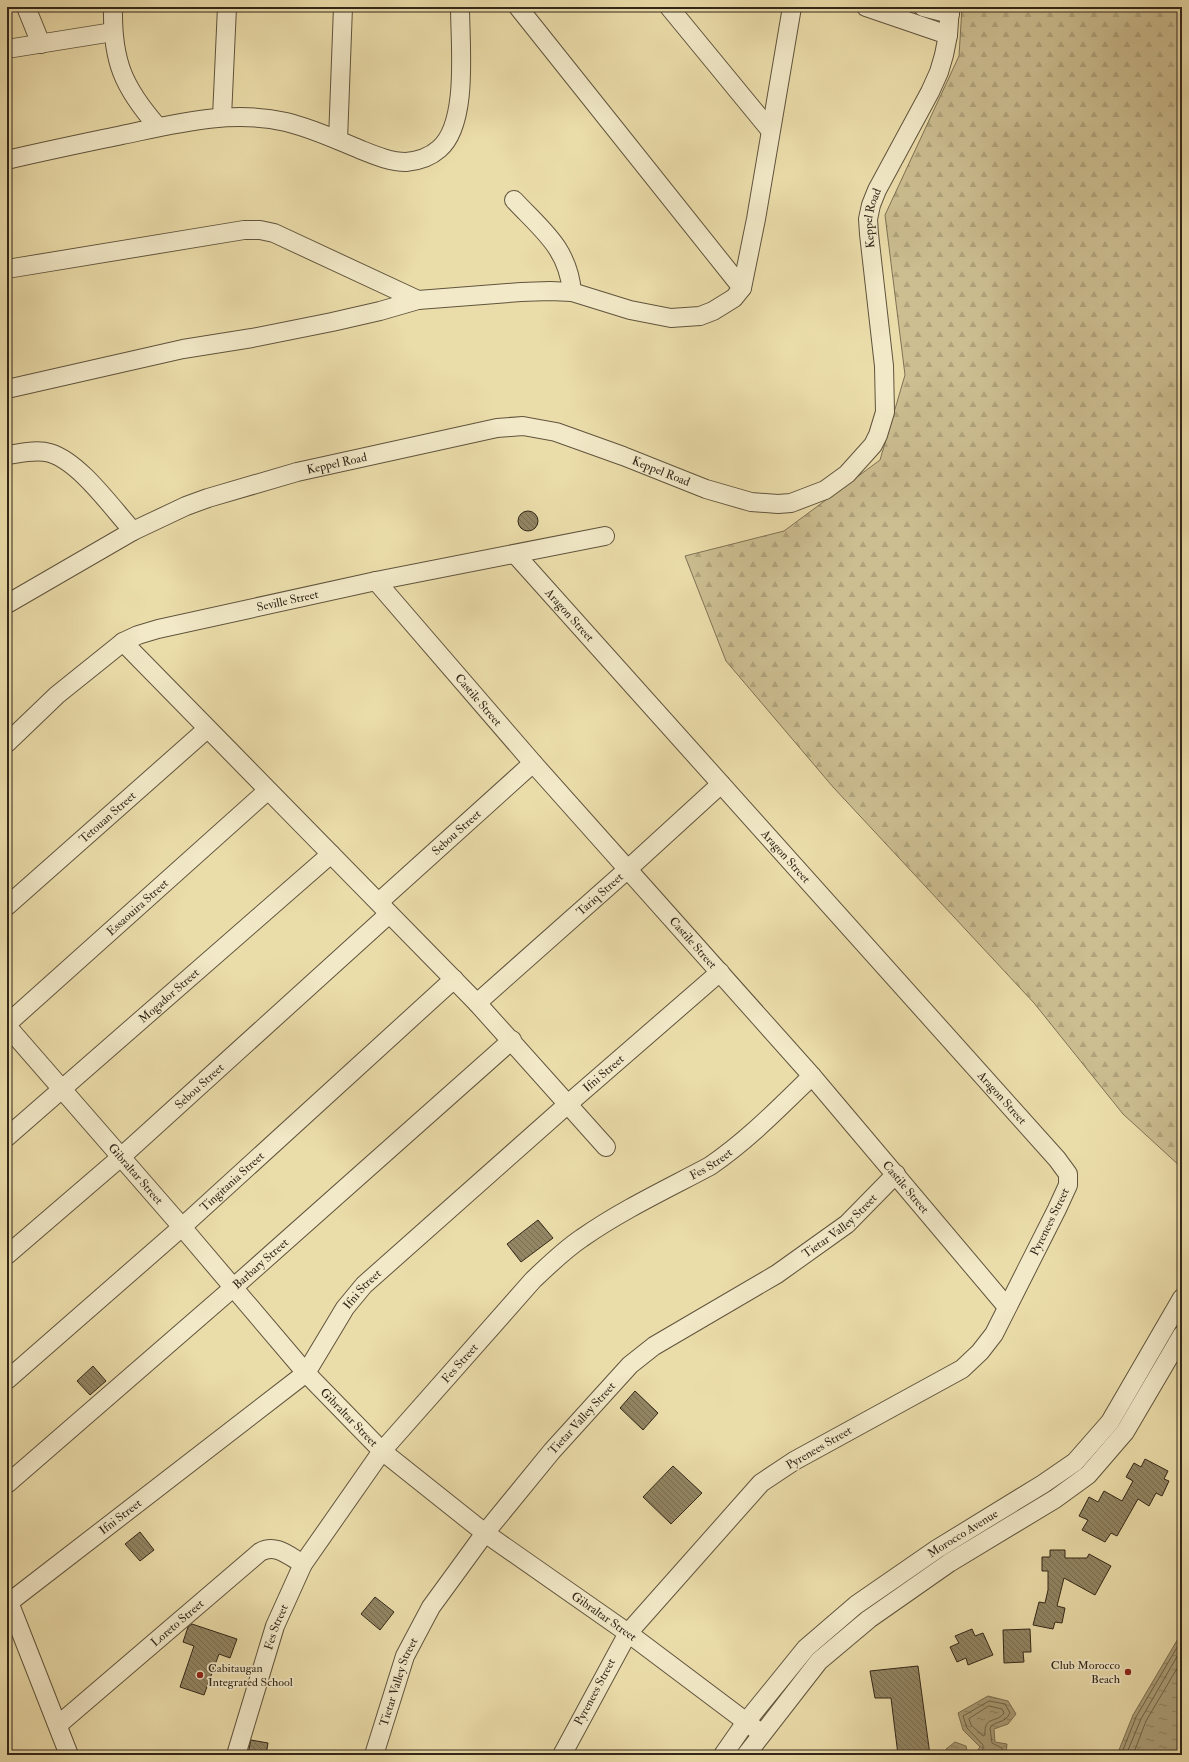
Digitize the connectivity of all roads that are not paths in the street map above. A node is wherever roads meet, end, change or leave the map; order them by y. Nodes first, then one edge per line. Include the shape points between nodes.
1 (26, 7) edge
2 (113, 7) edge
3 (227, 7) edge
4 (343, 7) edge
5 (460, 7) edge
6 (518, 7) edge
7 (669, 7) edge
8 (792, 7) edge
9 (866, 7) edge
10 (923, 7) edge
11 (950, 10) edge
12 (113, 32) junction
13 (948, 35) junction
14 (41, 44) junction
15 (7, 49) edge
16 (222, 117) junction
17 (158, 128) junction
18 (770, 130) junction
19 (338, 140) junction
20 (7, 160) edge
21 (514, 200) dead end
22 (7, 269) edge
23 (742, 288) junction
24 (572, 292) junction
25 (418, 300) junction
26 (7, 389) edge
27 (7, 455) edge
28 (133, 531) junction
29 (605, 536) dead end
30 (515, 554) junction
31 (376, 581) junction
32 (7, 604) edge
33 (123, 642) junction
34 (207, 729) junction
35 (7, 743) edge
36 (533, 763) junction
37 (721, 784) junction
38 (267, 791) junction
39 (331, 854) junction
40 (628, 869) junction
41 (7, 906) edge
42 (384, 908) junction
43 (720, 972) junction
44 (454, 979) junction
45 (477, 1003) junction
46 (7, 1025) edge
47 (512, 1040) junction
48 (812, 1076) junction
49 (63, 1090) junction
50 (568, 1104) junction
51 (7, 1138) edge
52 (606, 1147) dead end
53 (121, 1157) junction
54 (1057, 1159) joint
55 (896, 1174) junction
56 (182, 1227) junction
57 (7, 1255) edge
58 (234, 1287) junction
59 (1182, 1298) edge
60 (1008, 1307) junction
61 (1182, 1335) edge
62 (306, 1373) junction
63 (7, 1380) edge
64 (382, 1451) junction
65 (7, 1484) edge
66 (485, 1533) junction
67 (303, 1564) junction
68 (8, 1603) edge
69 (628, 1633) junction
70 (746, 1722) junction
71 (58, 1725) junction
72 (761, 1733) junction
73 (69, 1755) edge
74 (236, 1755) edge
75 (374, 1755) edge
76 (562, 1755) edge
77 (723, 1755) edge
78 (746, 1755) edge

1 - 14 street
2 - 12 street
3 - 16 street
4 - 19 street
5 - 19 street via 459,108 454,128 439,149 428,156 405,162 378,156
6 - 23 street
7 - 18 street
8 - 18 street
9 - 13 street
10 - 11 street
11 - 13 street, Keppel Road
12 - 14 street
12 - 17 street via 116,55 126,82
13 - 28 street, Keppel Road via 939,72 877,190 868,219 886,394 882,425 873,445 865,455 847,474 825,490 791,503 751,502 706,489 556,432 535,427 510,426 297,472 186,506
14 - 15 street
16 - 17 street
16 - 19 street via 263,118 286,122
17 - 20 street
18 - 23 street
21 - 24 street via 561,253 569,269
22 - 25 street via 244,230 260,230 274,233
23 - 24 street via 734,298 713,311 693,317 671,318 630,310
24 - 25 street via 521,292
25 - 26 street via 332,322 183,349
27 - 28 street via 28,451 50,453 69,463 85,477
28 - 32 street, Keppel Road
29 - 30 street, Seville Street
30 - 31 street, Seville Street
30 - 37 street, Aragon Street
31 - 33 street, Seville Street via 158,629
31 - 36 street, Castile Street
33 - 34 street
33 - 35 street, Seville Street via 63,690
34 - 38 street
34 - 41 street, Tetouan Street
36 - 40 street, Castile Street
36 - 42 street, Sebou Street
37 - 40 street, Tariq Street
37 - 54 street, Aragon Street
38 - 39 street
38 - 46 street, Essaouira Street
39 - 42 street
39 - 49 street, Mogador Street
40 - 43 street, Castile Street
40 - 45 street, Tariq Street
42 - 44 street
42 - 53 street, Sebou Street
43 - 48 street, Castile Street
43 - 50 street, Ifni Street
44 - 45 street
44 - 56 street, Tingitania Street
45 - 47 street
46 - 49 street, Gibraltar Street
47 - 50 street
47 - 58 street, Barbary Street
48 - 55 street, Castile Street
48 - 64 street, Fes Street via 728,1154 603,1224 553,1261 533,1280
49 - 51 street, Mogador Street
49 - 53 street, Gibraltar Street
50 - 52 street
50 - 62 street, Ifni Street via 364,1285 345,1308
53 - 56 street, Gibraltar Street
53 - 57 street, Sebou Street
54 - 60 street, Pyrenees Street via 1068,1174 1068,1184
55 - 60 street, Castile Street
55 - 66 street, Tietar Valley Street via 847,1224 777,1274 654,1346 630,1365 552,1451
56 - 58 street, Gibraltar Street
56 - 63 street, Tingitania Street
58 - 62 street, Gibraltar Street
58 - 65 street, Barbary Street
59 - 70 street, Morocco Avenue via 1110,1422 1075,1462 938,1549 856,1605 806,1648
60 - 69 street, Pyrenees Street via 994,1334 962,1369 761,1483
61 - 72 street via 1125,1432 1088,1475 1055,1499 949,1563 869,1619 819,1661
62 - 64 street, Gibraltar Street
62 - 68 street, Ifni Street
64 - 66 street, Gibraltar Street
64 - 67 street, Fes Street
66 - 69 street, Gibraltar Street
66 - 75 street, Tietar Valley Street via 431,1607 405,1656
67 - 71 street, Loreto Street via 276,1548 260,1552
67 - 74 street, Fes Street via 275,1626
68 - 71 street
69 - 70 street, Gibraltar Street
69 - 76 street, Pyrenees Street
70 - 72 street, Gibraltar Street
70 - 77 street, Morocco Avenue
71 - 73 street
72 - 78 street

